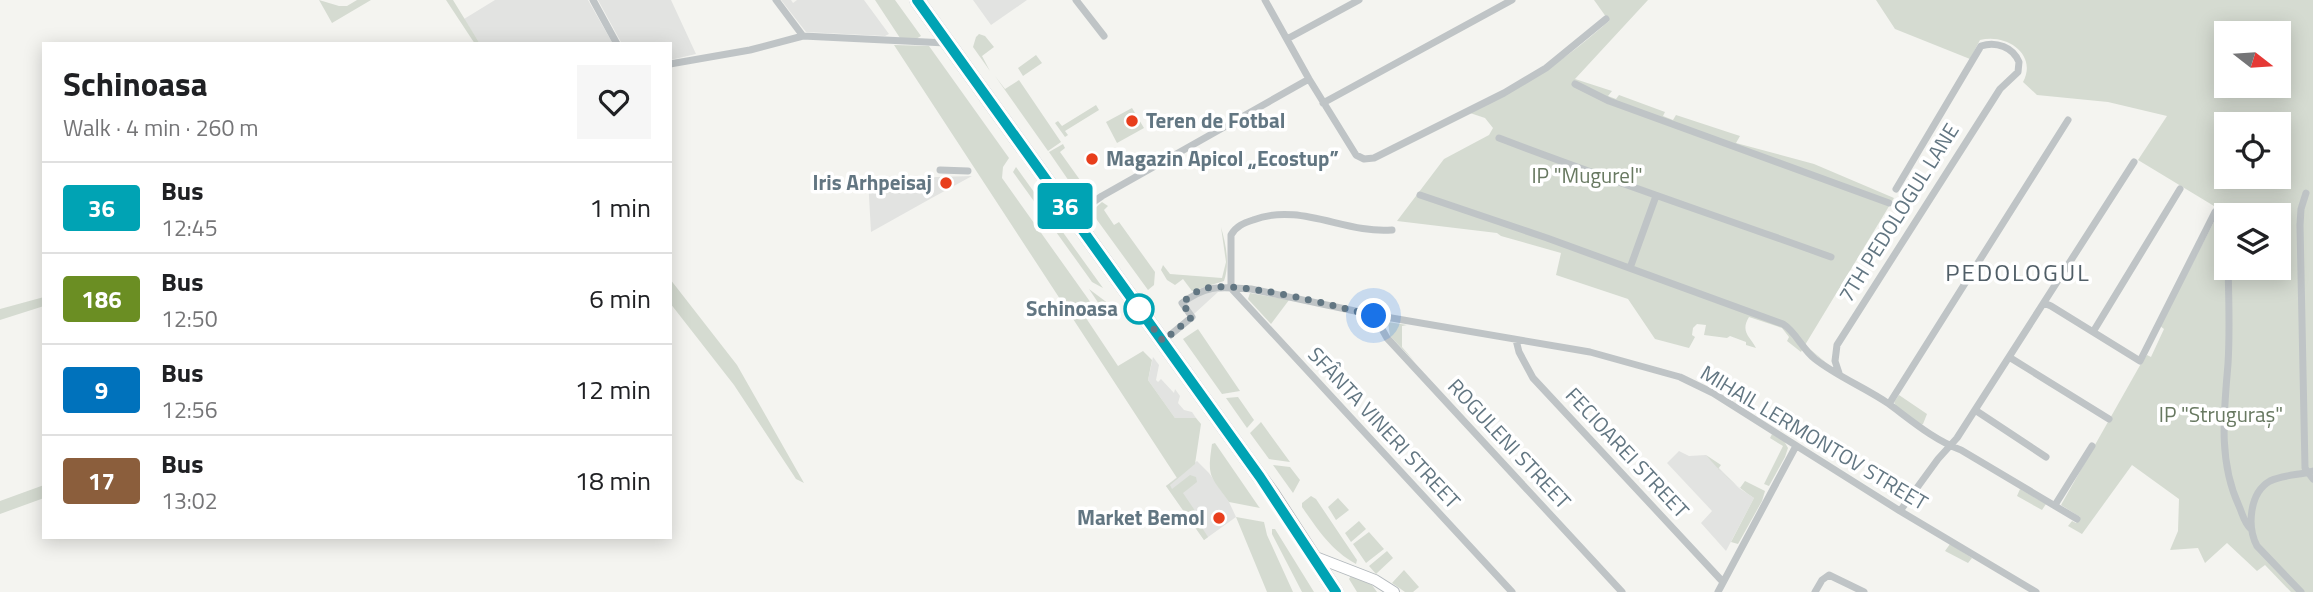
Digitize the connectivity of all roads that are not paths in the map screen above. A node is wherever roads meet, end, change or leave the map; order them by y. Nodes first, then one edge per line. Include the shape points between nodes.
1 (593, 0) edge
2 (776, 0) edge
3 (917, 0) edge
4 (1076, 0) edge
5 (1265, 0) edge
6 (1359, 0) edge
7 (1512, 0) edge
8 (1606, 19) dead end
9 (803, 36) junction
10 (1104, 36) dead end
11 (1287, 38) junction
12 (616, 42) edge
13 (948, 44) junction
14 (672, 64) edge
15 (1308, 79) junction
16 (1575, 84) dead end
17 (1323, 103) junction
18 (2068, 120) dead end
19 (1499, 138) dead end
20 (2134, 162) dead end
21 (940, 170) dead end
22 (968, 171) dead end
23 (1896, 189) dead end
24 (2180, 189) dead end
25 (2306, 193) dead end
26 (1420, 195) dead end
27 (1656, 195) junction
28 (1889, 203) dead end
29 (2214, 214) edge
30 (1073, 217) junction
31 (1392, 230) dead end
32 (1831, 257) dead end
33 (1630, 268) junction
34 (2228, 280) edge
35 (1231, 288) junction
36 (2044, 303) junction
37 (1374, 316) junction
38 (2093, 332) junction
39 (1163, 341) junction
40 (1516, 341) junction
41 (2009, 357) junction
42 (1839, 374) junction
43 (1889, 404) junction
44 (1975, 410) junction
45 (2109, 419) dead end
46 (1796, 446) junction
47 (1950, 446) junction
48 (2091, 446) dead end
49 (2046, 457) dead end
50 (2311, 474) edge
51 (2054, 505) junction
52 (1900, 511) junction
53 (2077, 519) dead end
54 (2251, 529) junction
55 (1313, 556) junction
56 (1723, 582) junction
57 (1336, 592) edge
58 (1394, 592) edge
59 (1511, 592) edge
60 (1622, 592) edge
61 (1718, 592) edge
62 (1815, 592) edge
63 (1864, 592) edge
64 (2036, 592) edge
65 (2301, 592) edge

1 - 12 street
2 - 9 street
3 - 13 highway
4 - 10 street
5 - 11 street
6 - 11 street
7 - 17 street
8 - 17 street via 1559,59 1504,93 1374,158 1356,155
9 - 13 street
9 - 14 street
11 - 15 street
13 - 30 highway
15 - 17 street
15 - 30 street
16 - 28 street via 1609,101
18 - 43 street
19 - 27 street
20 - 36 street
21 - 22 street
23 - 42 street, 7TH PEDOLOGUL LANE via 1981,46 2009,49 2017,56 2018,72 2000,89 1837,345
24 - 38 street
25 - 50 street via 2300,225 2303,431 2305,468
26 - 33 street
27 - 32 street
27 - 33 street
29 - 38 street via 2140,361
30 - 39 highway
31 - 35 street via 1373,231 1299,215 1262,217 1231,234
33 - 42 street via 1783,324 1816,360
34 - 54 street via 2223,402 2226,459 2230,487
35 - 37 street, MIHAIL LERMONTOV STREET
35 - 39 street, MIHAIL LERMONTOV STREET via 1201,290 1182,303 1192,317
35 - 59 street, SFÂNTA VINERI STREET
36 - 38 street
36 - 41 street
37 - 40 street, MIHAIL LERMONTOV STREET
37 - 60 street, ROGULENI STREET via 1387,338
39 - 55 highway
40 - 46 street, MIHAIL LERMONTOV STREET via 1590,352 1680,377
40 - 56 street, FECIOAREI STREET via 1534,378
41 - 44 street
41 - 45 street
42 - 43 street
43 - 47 street
44 - 47 street
44 - 49 street
46 - 52 street, MIHAIL LERMONTOV STREET
46 - 56 street
47 - 51 street
47 - 52 street
48 - 51 street
50 - 54 street via 2272,480 2262,488
51 - 53 street
52 - 64 street, MIHAIL LERMONTOV STREET
54 - 65 street via 2262,552
55 - 57 highway
55 - 58 street
56 - 61 street
62 - 63 street via 1829,575

